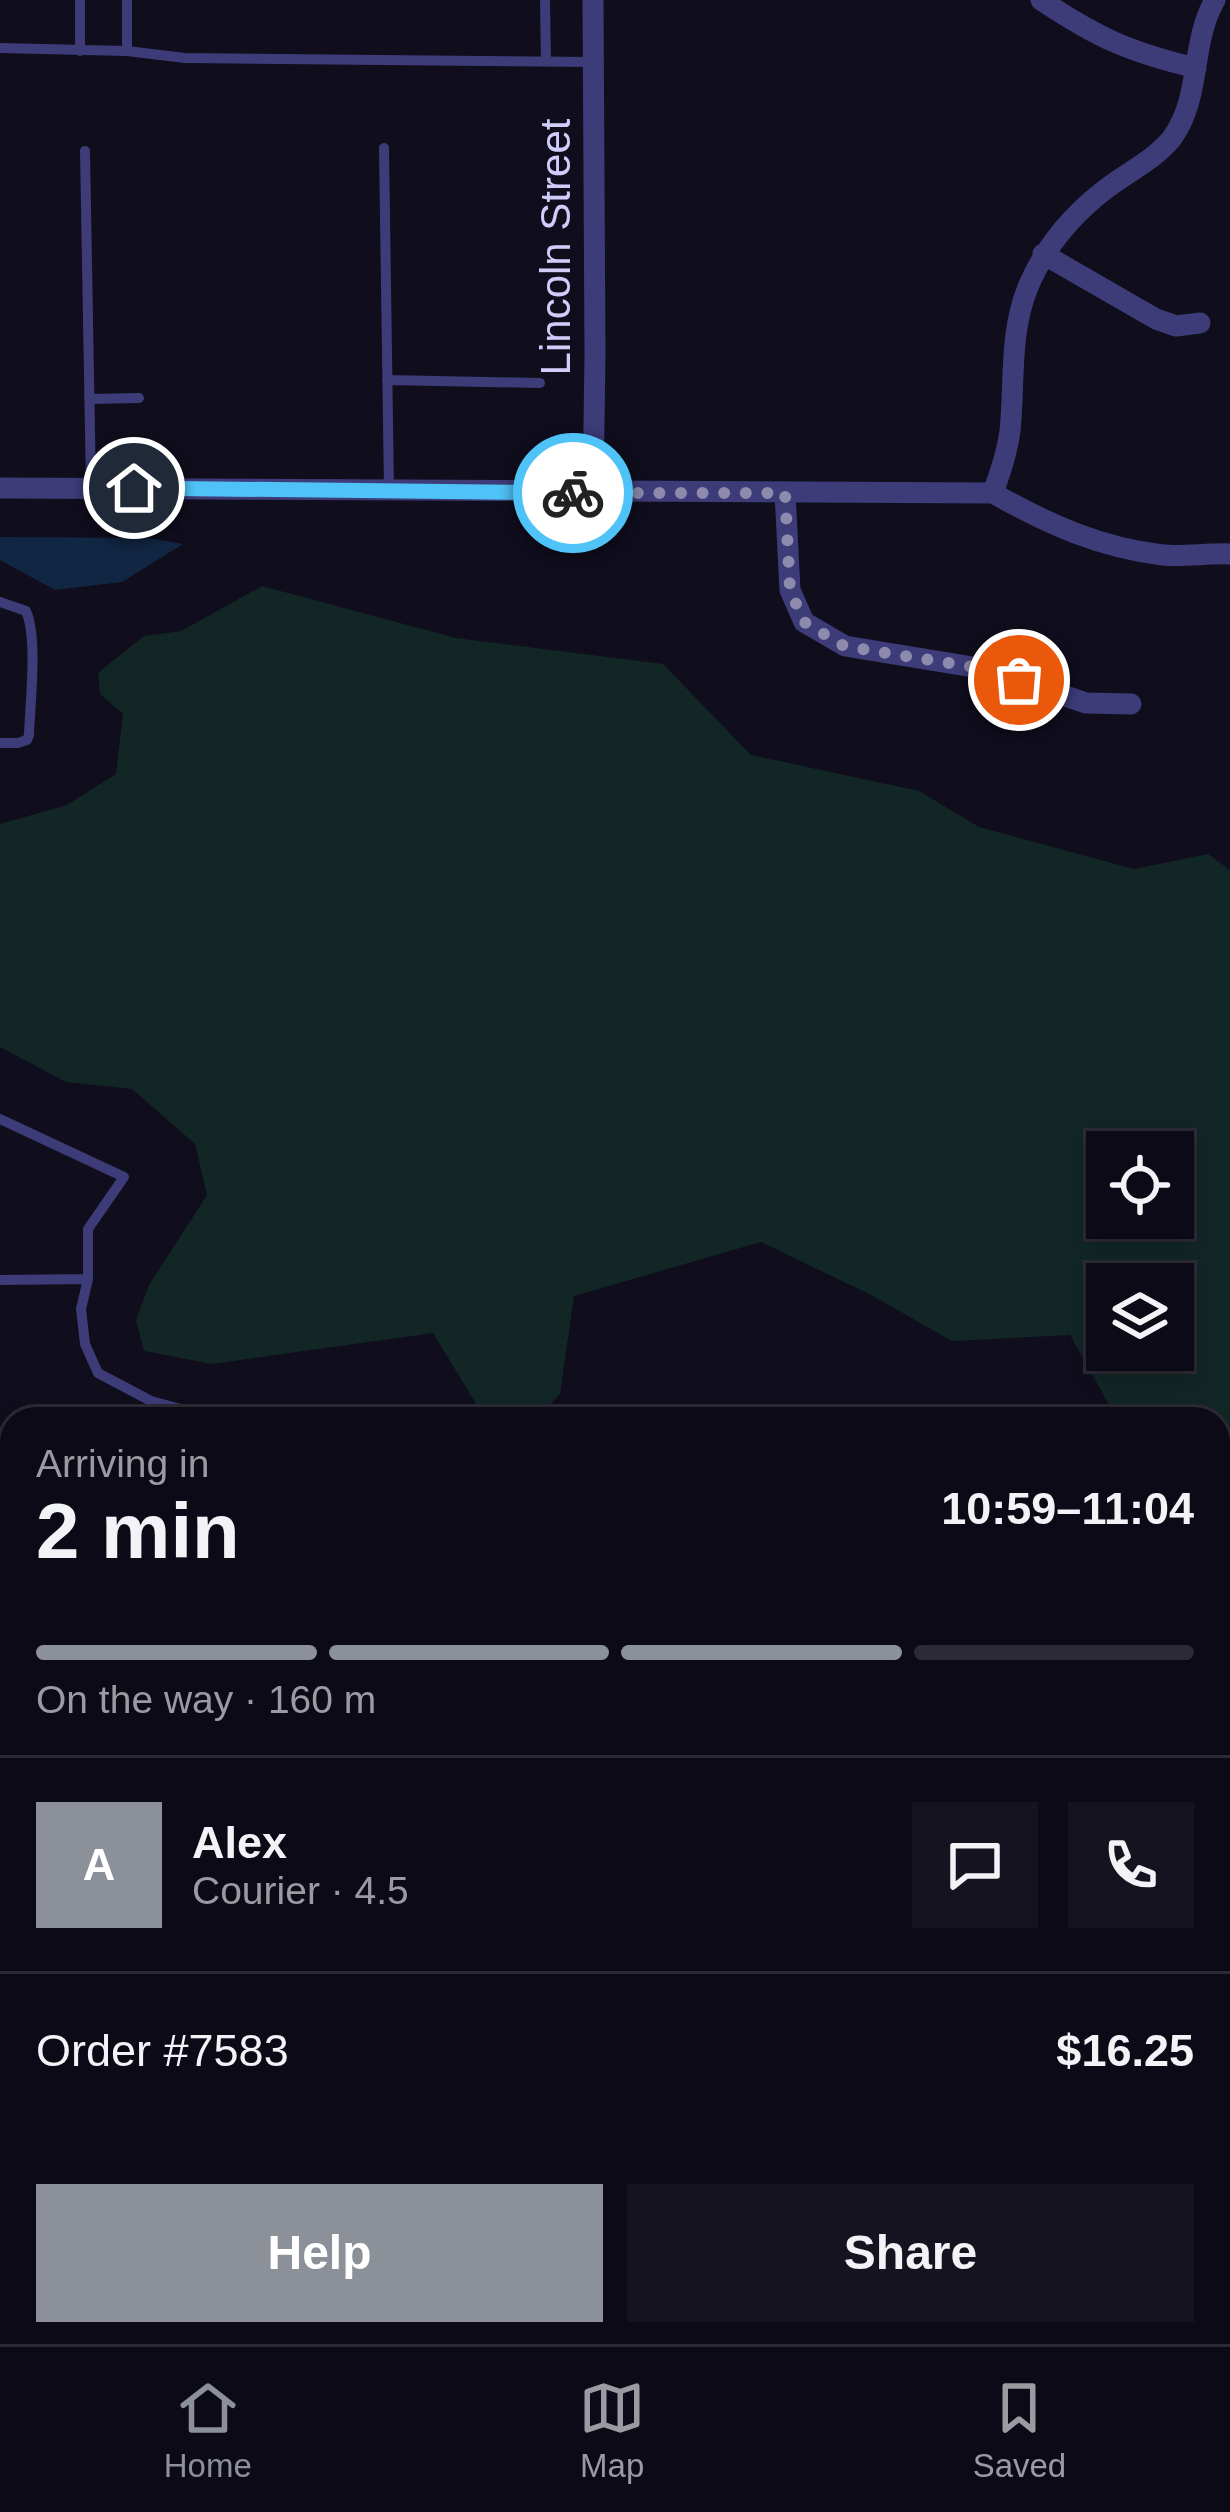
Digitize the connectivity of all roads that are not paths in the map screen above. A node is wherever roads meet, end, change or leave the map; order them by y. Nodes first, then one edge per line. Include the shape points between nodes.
1 (80, 0) edge
2 (128, 0) edge
3 (545, 0) edge
4 (593, 0) edge
5 (1041, 0) edge
6 (1215, 0) edge
7 (0, 48) edge
8 (80, 51) junction
9 (128, 51) junction
10 (546, 62) junction
11 (593, 62) junction
12 (1196, 68) junction
13 (384, 148) dead end
14 (85, 152) dead end
15 (1043, 254) junction
16 (1200, 323) dead end
17 (387, 380) junction
18 (540, 383) dead end
19 (139, 398) dead end
20 (89, 399) junction
21 (0, 488) edge
22 (91, 488) junction
23 (389, 491) junction
24 (593, 493) junction
25 (785, 493) junction
26 (994, 493) junction
27 (1230, 554) edge
28 (0, 602) edge
29 (1131, 704) dead end
30 (0, 743) edge
31 (0, 1118) edge
32 (88, 1279) junction
33 (0, 1280) edge
34 (151, 1401) junction
35 (151, 1407) edge
36 (173, 1407) edge

1 - 8 lane
2 - 9 lane
3 - 10 lane
4 - 11 street, Lincoln Street
5 - 12 street via 1120,47
6 - 12 street
7 - 8 lane
8 - 9 lane
9 - 10 lane
10 - 11 lane
11 - 24 street, Lincoln Street
12 - 15 street via 1171,139 1097,195
13 - 17 lane
14 - 20 lane
15 - 16 street via 1156,319
15 - 26 street via 1014,338 1009,434
17 - 18 lane
17 - 23 lane
19 - 20 lane
20 - 22 lane
21 - 22 street
22 - 23 street
23 - 24 street
24 - 25 street
25 - 26 street
25 - 29 street via 790,590 804,622 844,646 985,669 1086,703
26 - 27 street via 1110,544 1166,555
28 - 30 lane via 26,611 31,646 29,735
31 - 32 lane via 124,1177 88,1229
32 - 33 lane
32 - 34 lane via 81,1309 98,1372
34 - 35 lane
34 - 36 lane

